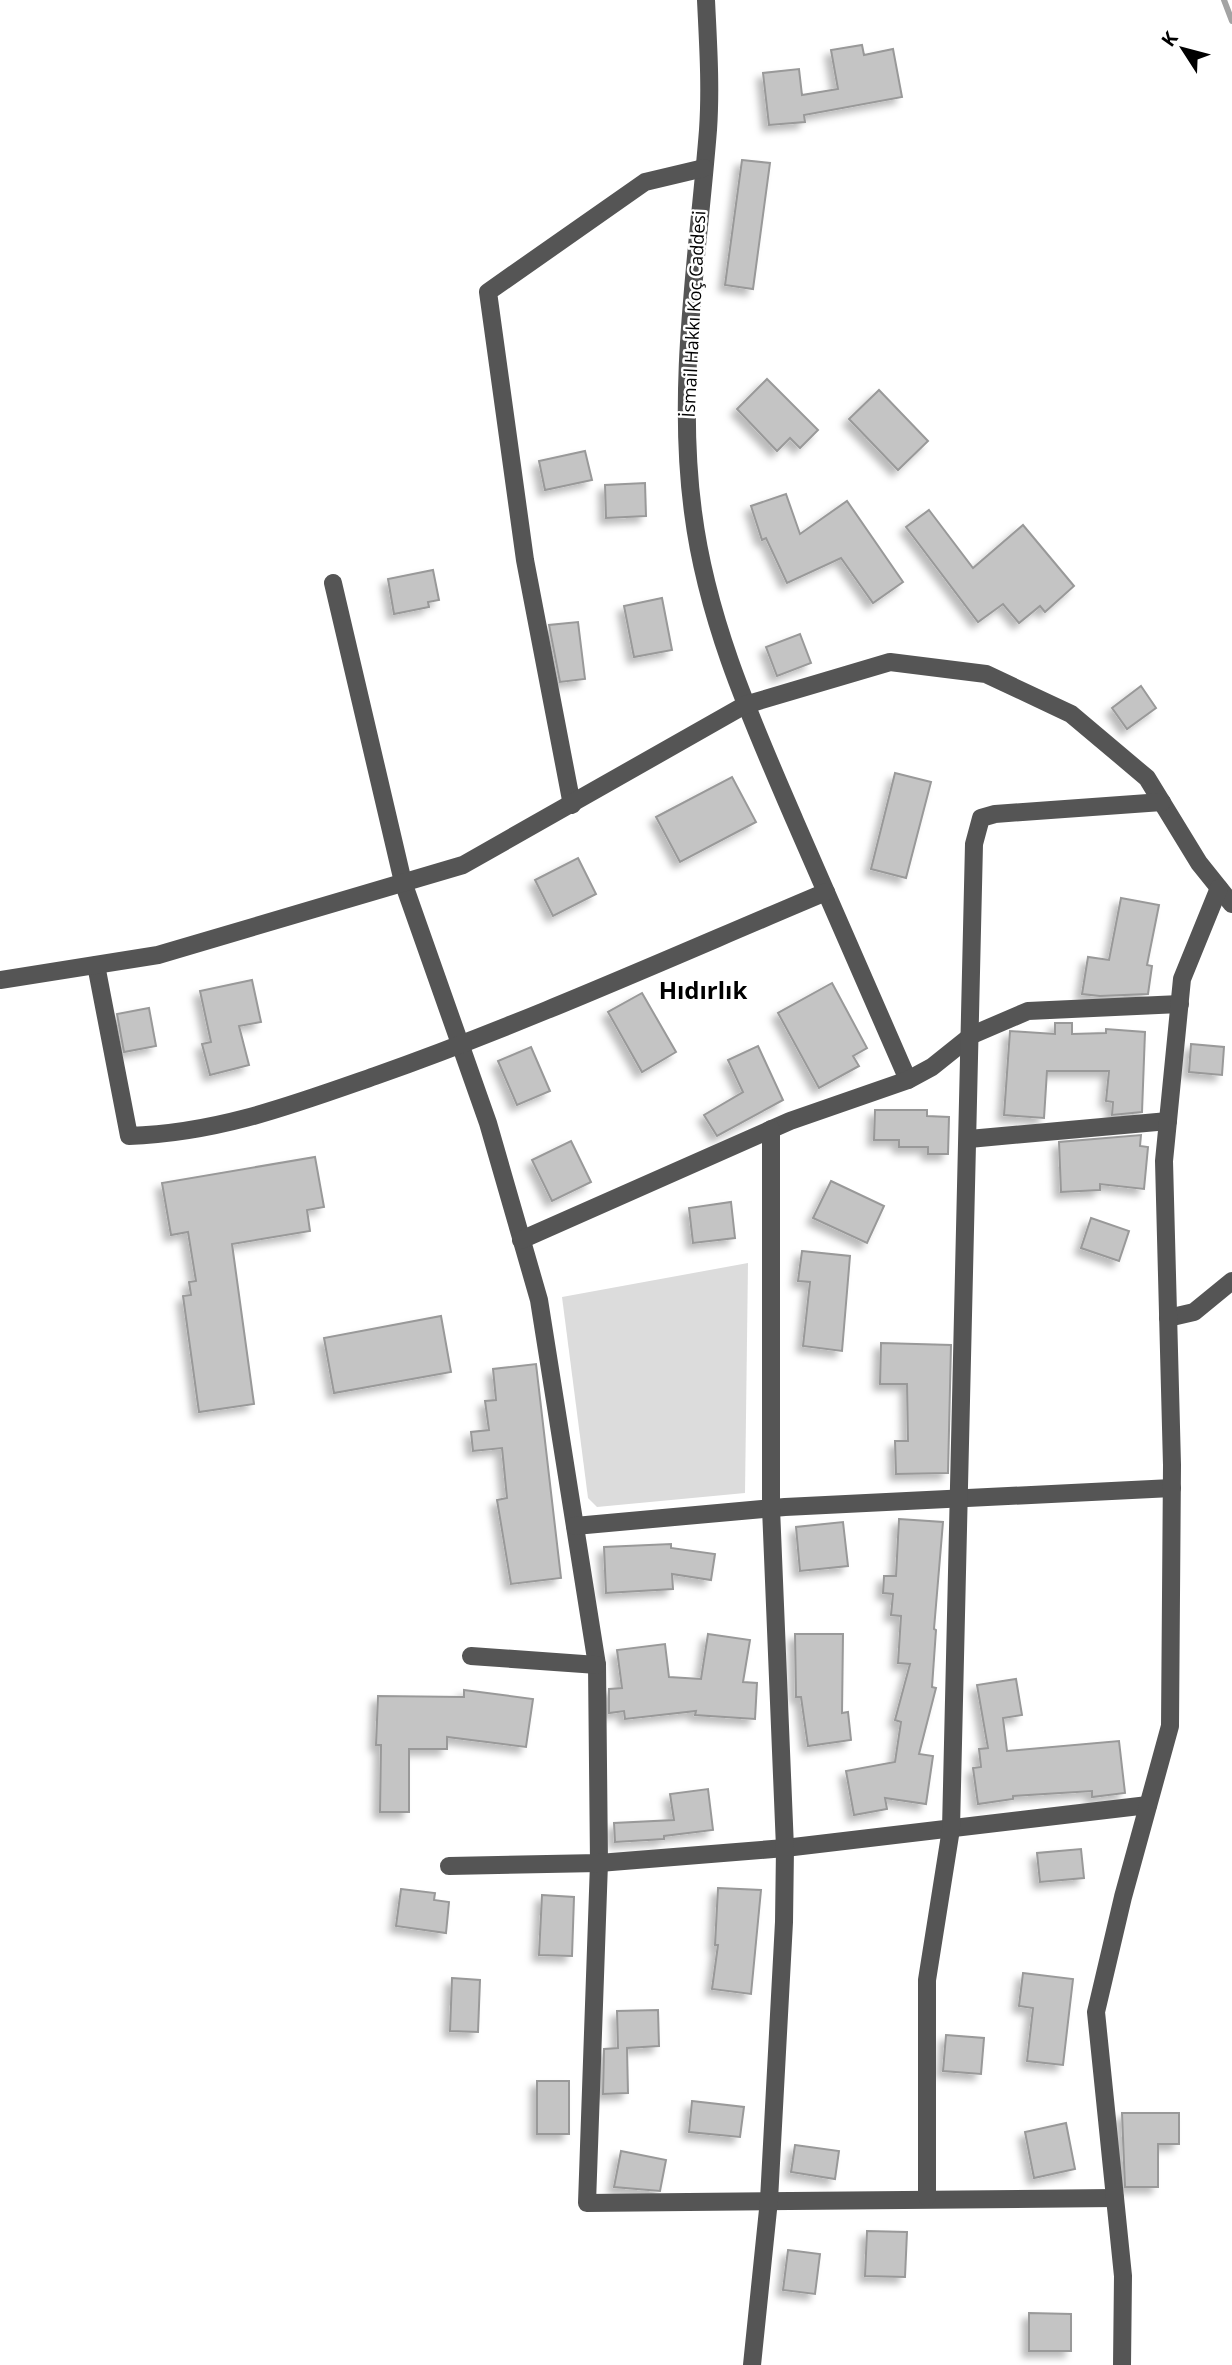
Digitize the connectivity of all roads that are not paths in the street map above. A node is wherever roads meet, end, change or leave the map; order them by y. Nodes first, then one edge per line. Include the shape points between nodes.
1 (706, 0) edge
2 (704, 168) junction
3 (333, 583) dead end
4 (744, 705) junction
5 (1162, 802) junction
6 (572, 804) junction
7 (403, 882) junction
8 (1219, 888) junction
9 (826, 892) junction
10 (1232, 904) edge
11 (96, 965) junction
12 (0, 980) edge
13 (1180, 1004) junction
14 (972, 1035) junction
15 (461, 1046) junction
16 (908, 1080) junction
17 (1168, 1121) junction
18 (771, 1129) junction
19 (969, 1139) junction
20 (522, 1240) junction
21 (1232, 1281) edge
22 (1168, 1318) junction
23 (1172, 1488) junction
24 (960, 1498) junction
25 (771, 1508) junction
26 (575, 1526) junction
27 (471, 1656) dead end
28 (597, 1665) junction
29 (1148, 1805) junction
30 (951, 1829) junction
31 (785, 1848) junction
32 (598, 1863) junction
33 (449, 1866) dead end
34 (927, 2197) junction
35 (1115, 2198) junction
36 (769, 2200) junction
37 (752, 2365) edge
38 (1122, 2365) edge

1 - 2 street, İsmail Hakkı Koç Caddesi via 710,70
2 - 4 street, İsmail Hakkı Koç Caddesi via 688,367 692,511 718,630
2 - 6 street via 645,182 488,292 525,560
3 - 7 street
4 - 5 street via 890,663 986,674 1071,714 1147,778
4 - 6 street
4 - 9 street, İsmail Hakkı Koç Caddesi
5 - 8 street
5 - 14 street via 981,818 974,845
6 - 7 street via 463,865
7 - 11 street via 158,955
7 - 15 street
8 - 10 street
8 - 13 street via 1182,979
9 - 15 street
9 - 16 street, İsmail Hakkı Koç Caddesi
11 - 12 street
11 - 15 street via 129,1136 231,1124
13 - 14 street via 1028,1011
13 - 17 street
14 - 16 street
14 - 19 street
15 - 20 street
16 - 18 street
17 - 19 street
17 - 22 street via 1164,1161
18 - 20 street
18 - 25 street
19 - 24 street
20 - 26 street via 539,1300
21 - 22 street via 1194,1312
22 - 23 street
23 - 24 street
23 - 29 street via 1170,1726
24 - 25 street
24 - 30 street
25 - 26 street
25 - 31 street
26 - 28 street
27 - 28 street
28 - 32 street
29 - 30 street
29 - 35 street via 1096,2012
30 - 31 street
30 - 34 street via 927,1980
31 - 32 street
31 - 36 street
32 - 33 street
32 - 36 street via 587,2203
34 - 35 street
34 - 36 street
35 - 38 street via 1123,2276
36 - 37 street

